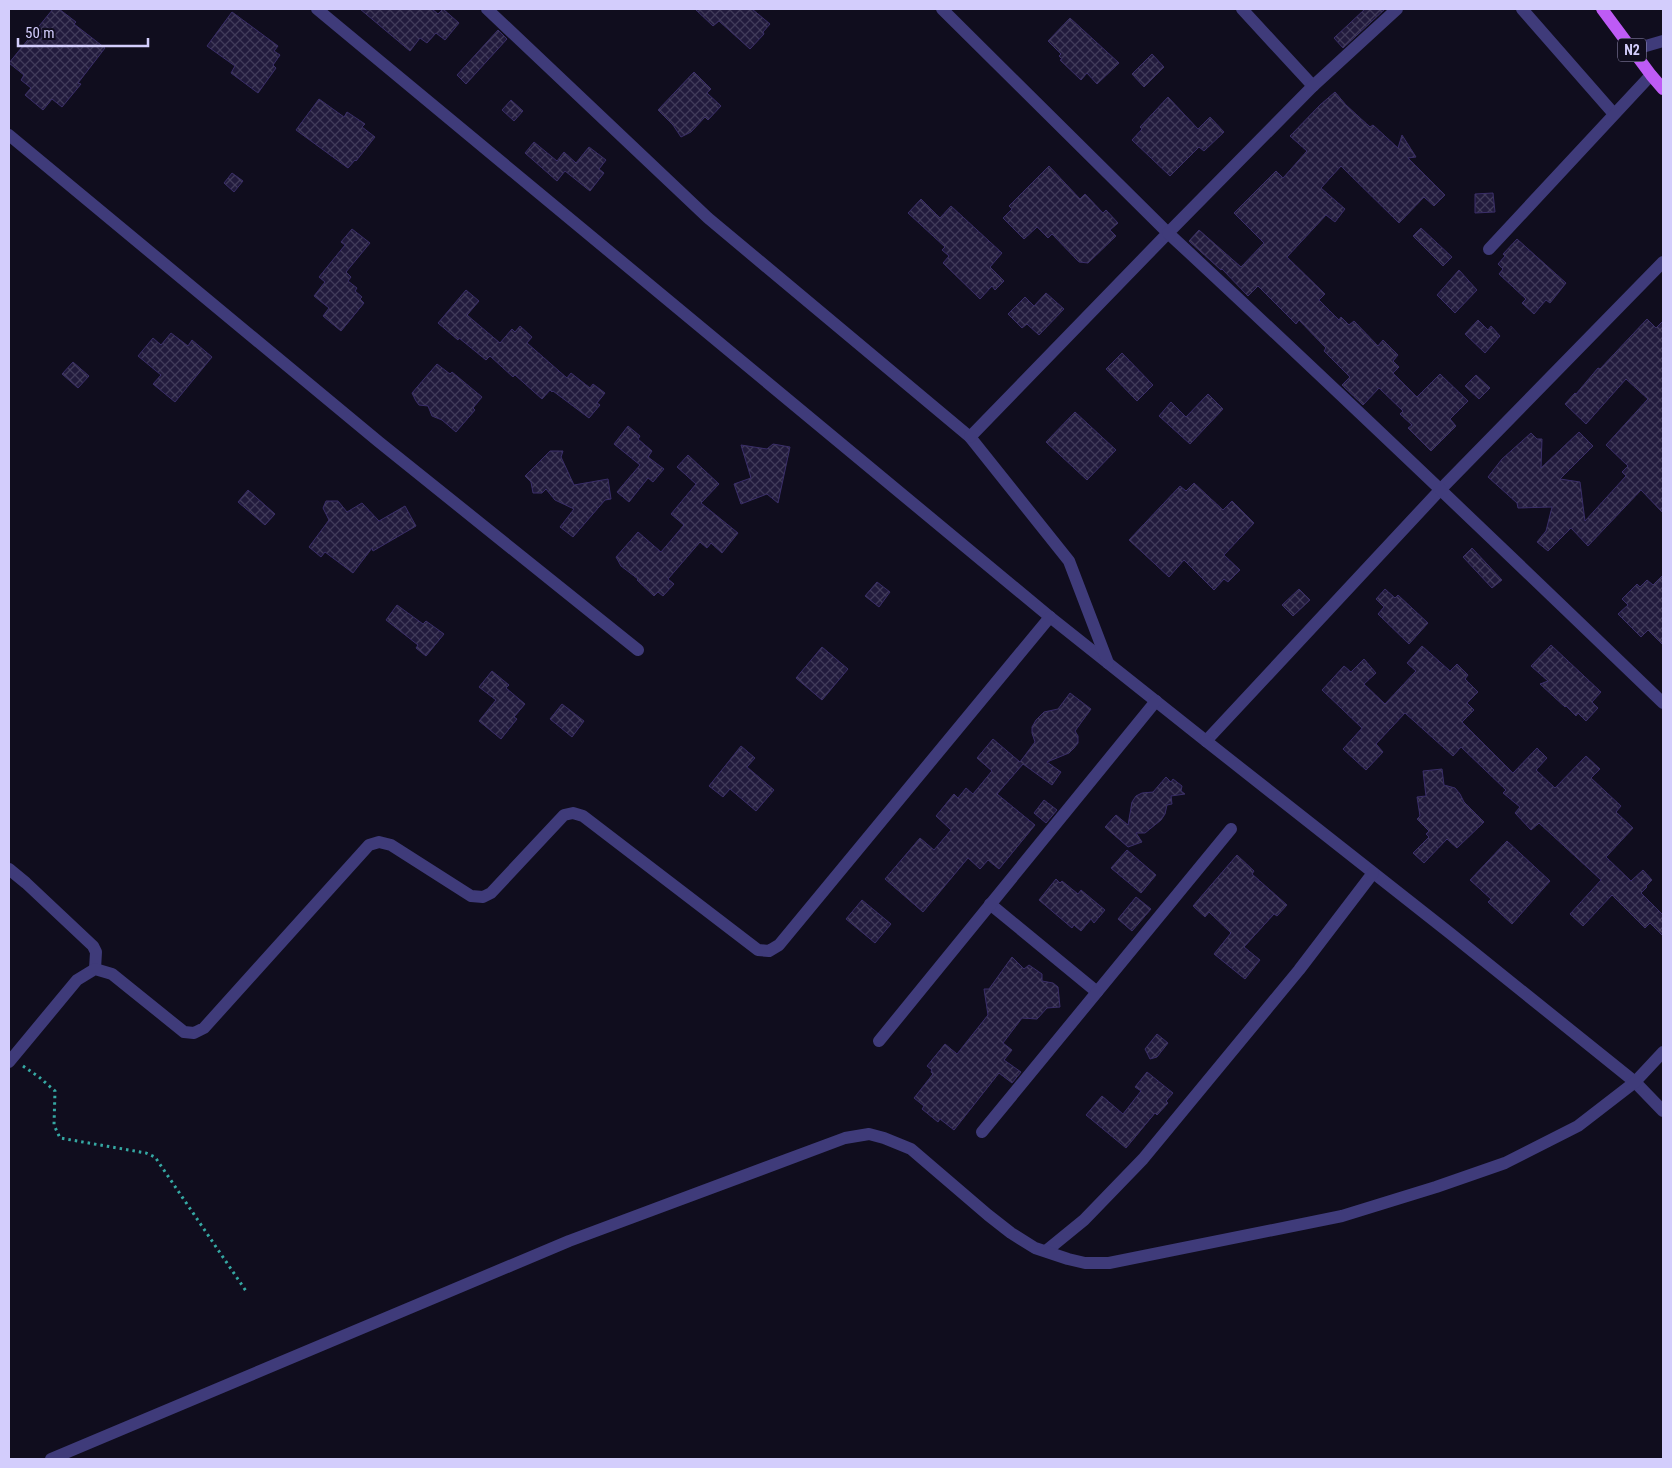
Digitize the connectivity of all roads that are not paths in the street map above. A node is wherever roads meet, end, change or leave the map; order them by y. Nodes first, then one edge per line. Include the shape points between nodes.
1 (317, 9) edge
2 (486, 9) edge
3 (942, 9) edge
4 (1242, 9) edge
5 (1397, 9) edge
6 (1522, 9) edge
7 (1602, 9) edge
8 (1663, 41) edge
9 (1632, 50) junction
10 (1651, 75) junction
11 (1313, 86) junction
12 (1663, 89) edge
13 (1614, 114) junction
14 (9, 135) edge
15 (1168, 233) junction
16 (1489, 249) dead end
17 (1663, 262) edge
18 (970, 437) junction
19 (1440, 490) junction
20 (1050, 616) junction
21 (638, 650) dead end
22 (1108, 663) junction
23 (1156, 700) junction
24 (1663, 703) edge
25 (1206, 740) junction
26 (1231, 829) dead end
27 (9, 869) edge
28 (1373, 873) junction
29 (990, 904) junction
30 (94, 969) junction
31 (1097, 992) junction
32 (879, 1040) dead end
33 (1663, 1052) edge
34 (10, 1061) edge
35 (1635, 1082) junction
36 (1663, 1111) edge
37 (982, 1132) dead end
38 (1046, 1252) junction
39 (50, 1459) edge

1 - 20 street
2 - 18 street via 708,218
3 - 15 street
4 - 11 street
5 - 11 street
6 - 13 street
7 - 9 main road, N2
8 - 9 street
9 - 10 main road, N2
10 - 12 main road, N2
10 - 13 street
11 - 15 street
13 - 16 street
14 - 21 street via 379,442
15 - 18 street
15 - 19 street
17 - 19 street
18 - 22 street via 1069,561
19 - 24 street
19 - 25 street
20 - 22 street
20 - 30 street via 778,945 769,951 758,950 583,816 574,813 564,815 491,893 483,897 472,896 391,845 379,842 369,845 204,1028 194,1034 184,1032 112,974
22 - 23 street
23 - 25 street
23 - 29 street
25 - 28 street
26 - 31 street
27 - 30 street via 93,946 96,952
28 - 35 street
28 - 38 street via 1299,970 1143,1159 1084,1220
29 - 31 street
29 - 32 street
30 - 34 street via 77,980
31 - 37 street
33 - 35 street
35 - 36 street
35 - 38 street via 1578,1126 1505,1163 1342,1216 1109,1263 1085,1263
38 - 39 street via 1011,1233 911,1149 869,1134 845,1138 569,1241

